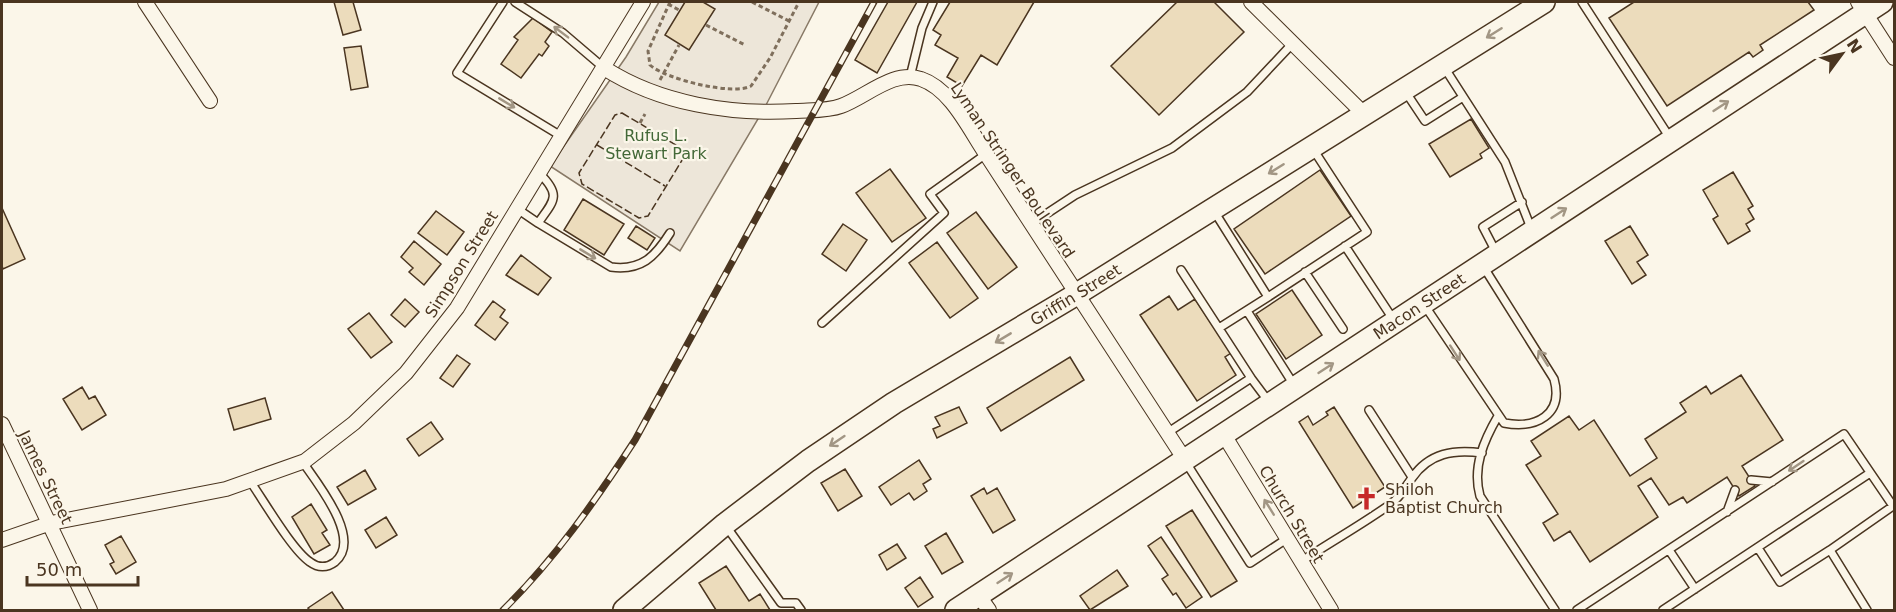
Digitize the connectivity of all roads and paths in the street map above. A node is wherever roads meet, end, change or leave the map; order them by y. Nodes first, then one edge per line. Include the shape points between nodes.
1 (145, 2) edge
2 (503, 2) edge
3 (515, 2) edge
4 (643, 2) edge
5 (752, 2) edge
6 (799, 2) edge
7 (933, 2) edge
8 (1251, 2) edge
9 (1544, 2) edge
10 (1582, 2) edge
11 (669, 3) edge
12 (1868, 5) edge
13 (679, 10) dead end
14 (789, 21) junction
15 (706, 25) dead end
16 (1293, 43) junction
17 (679, 45) dead end
18 (745, 45) dead end
19 (1894, 58) edge
20 (1443, 65) junction
21 (604, 68) junction
22 (663, 73) junction
23 (910, 77) junction
24 (1404, 89) junction
25 (1463, 97) junction
26 (210, 101) dead end
27 (645, 114) dead end
28 (1364, 114) junction
29 (640, 123) dead end
30 (561, 136) junction
31 (1671, 139) junction
32 (1311, 147) junction
33 (986, 153) junction
34 (538, 172) junction
35 (1522, 202) junction
36 (516, 208) junction
37 (1212, 209) junction
38 (538, 223) junction
39 (1031, 224) junction
40 (1532, 231) junction
41 (670, 233) dead end
42 (1345, 246) junction
43 (1490, 259) junction
44 (1181, 270) dead end
45 (1305, 272) junction
46 (1077, 294) junction
47 (1268, 297) junction
48 (1423, 304) junction
49 (1247, 311) junction
50 (1395, 322) junction
51 (822, 323) dead end
52 (1219, 328) junction
53 (1343, 329) dead end
54 (1251, 378) junction
55 (1296, 387) junction
56 (1271, 404) junction
57 (1369, 410) dead end
58 (1498, 416) junction
59 (2, 424) edge
60 (1167, 433) junction
61 (1224, 435) junction
62 (1482, 453) junction
63 (1185, 460) junction
64 (302, 462) junction
65 (1870, 473) junction
66 (1412, 477) junction
67 (1751, 480) dead end
68 (250, 481) junction
69 (1772, 482) junction
70 (1735, 490) dead end
71 (1727, 512) junction
72 (51, 523) junction
73 (725, 524) junction
74 (1288, 538) junction
75 (2, 540) edge
76 (1758, 548) junction
77 (1669, 550) junction
78 (1830, 550) junction
79 (1302, 561) junction
80 (1695, 589) junction
81 (984, 603) edge
82 (90, 610) edge
83 (624, 610) edge
84 (801, 610) edge
85 (956, 610) edge
86 (1332, 610) edge
87 (1556, 610) edge
88 (1577, 610) edge
89 (1663, 610) edge
90 (1867, 610) edge

1 - 26 street
2 -> 30 lane via 457,73
21 -> 3 lane via 563,33
4 - 21 street, Simpson Street
5 - 14 path
6 - 14 path
7 - 23 lane
8 - 16 street
9 -> 20 main road, Griffin Street
10 - 31 lane
11 - 13 path
11 - 22 path via 648,51 650,65
12 - 19 street
31 -> 12 main road, Macon Street
14 - 22 path via 770,58 747,88 723,88
15 - 18 path
16 - 28 street
16 - 39 lane via 1247,92 1172,148 1075,195
17 - 22 path
20 - 24 main road, Griffin Street
20 - 25 lane
21 - 23 street via 628,83 690,103 769,113 840,106 889,82
21 - 30 street, Simpson Street
23 - 33 street, Lyman Stringer Boulevard via 923,79 941,92
24 - 25 lane via 1425,121
24 - 28 main road, Griffin Street
25 - 35 lane via 1505,162
27 - 29 path
28 - 32 main road, Griffin Street
30 - 34 street, Simpson Street
40 -> 31 main road, Macon Street
32 -> 37 main road, Griffin Street
32 - 42 lane via 1367,232
33 - 39 street, Lyman Stringer Boulevard
33 - 51 lane via 930,194 944,213
34 - 36 street, Simpson Street
34 - 38 lane via 554,190 554,201
35 - 40 lane
35 - 43 lane via 1483,227
36 - 38 lane
36 - 64 street, Simpson Street via 457,308 406,373 354,423
37 - 46 main road, Griffin Street
37 - 47 lane
38 -> 41 lane via 611,267 622,269 646,263
39 - 46 street, Lyman Stringer Boulevard
40 - 43 main road, Macon Street
42 - 45 lane
42 - 50 lane
43 - 48 main road, Macon Street
58 -> 43 lane via 1504,423 1514,425 1536,422 1554,408 1558,391
44 - 52 lane
45 - 47 lane
45 - 53 lane
46 - 60 street, Lyman Stringer Boulevard
46 -> 73 main road, Griffin Street via 894,403
47 - 49 lane
48 - 50 main road, Macon Street
48 -> 58 lane
49 - 52 lane
49 - 55 lane
55 -> 50 main road, Macon Street
52 - 54 lane
54 - 56 lane
54 - 60 lane
55 - 56 main road, Macon Street
56 - 61 main road, Macon Street
57 - 66 lane
58 - 62 lane
59 - 72 street, James Street
60 - 63 street, Lyman Stringer Boulevard
61 - 63 main road, Macon Street
74 -> 61 street, Church Street
62 - 66 lane via 1450,451 1426,462
62 - 87 lane via 1476,476 1480,495
63 - 74 lane via 1250,563
81 -> 63 main road, Macon Street
64 - 68 street, Simpson Street
64 - 68 lane via 333,508 344,537 343,551 325,566 319,567 304,557
65 -> 69 lane via 1844,434
65 - 76 lane
65 - 78 lane via 1893,506
66 - 79 lane via 1398,498
67 - 69 lane
68 - 72 street, Simpson Street via 153,505
69 - 71 lane
70 - 71 lane
71 - 77 lane
72 - 75 street, Simpson Street
72 - 82 street, James Street
73 - 83 main road, Griffin Street
73 - 84 lane via 781,603 795,603
74 - 79 street, Church Street
76 - 78 lane via 1780,582
76 - 80 lane
77 - 80 lane
77 - 88 lane
78 - 90 lane
79 - 86 street, Church Street
80 - 89 lane
81 - 85 main road, Macon Street

